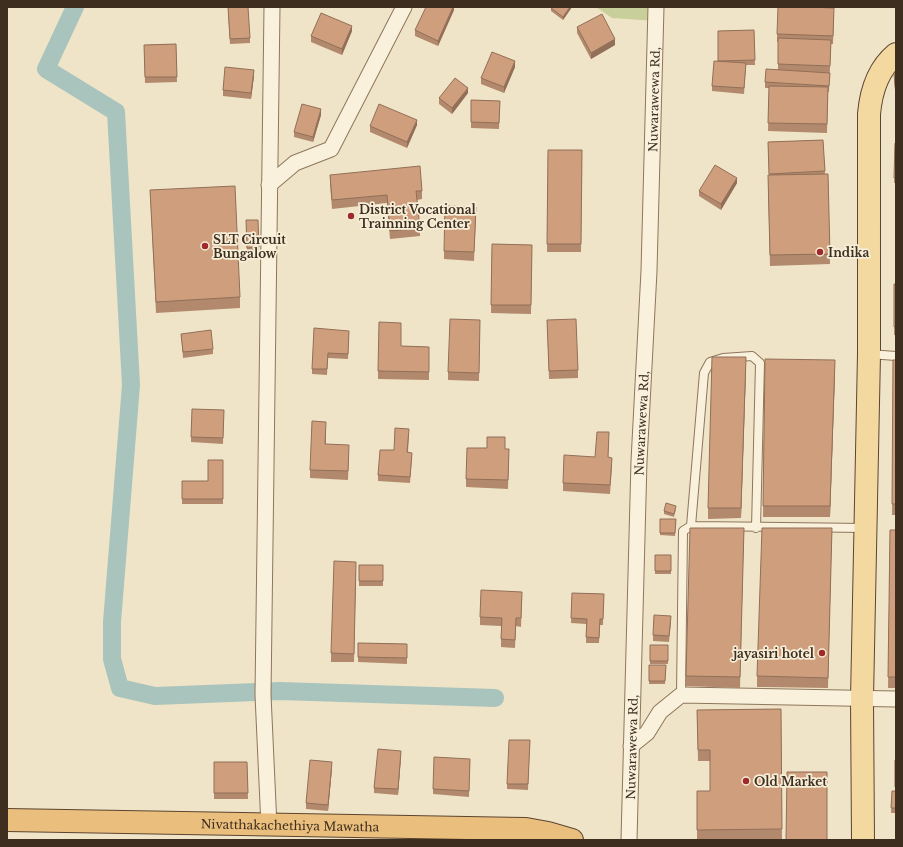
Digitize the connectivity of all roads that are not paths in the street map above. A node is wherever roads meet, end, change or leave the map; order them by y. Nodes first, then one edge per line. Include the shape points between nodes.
1 (272, 7) edge
2 (404, 7) edge
3 (656, 7) edge
4 (896, 54) edge
5 (269, 185) junction
6 (868, 354) junction
7 (896, 356) edge
8 (691, 526) junction
9 (756, 528) junction
10 (866, 528) junction
11 (681, 695) junction
12 (854, 699) junction
13 (896, 700) edge
14 (631, 746) junction
15 (7, 820) edge
16 (269, 826) junction
17 (572, 840) edge
18 (629, 840) edge
19 (863, 840) edge

1 - 5 street
2 - 5 street via 331,149 295,163
3 - 14 street, Nuwarawewa Rd,
4 - 6 main road via 886,64 875,84 869,114
5 - 16 street via 263,695
6 - 7 lane
6 - 10 main road
8 - 9 lane
8 - 9 lane via 704,373 710,362 723,358 752,356 760,364
8 - 11 lane via 683,530
9 - 10 lane
10 - 12 main road
11 - 12 street
11 - 14 street via 660,712 647,733
12 - 13 street
12 - 19 main road
14 - 18 street, Nuwarawewa Rd,
15 - 16 highway, Nivatthakachethiya Mawatha
16 - 17 highway, Nivatthakachethiya Mawatha via 526,829

